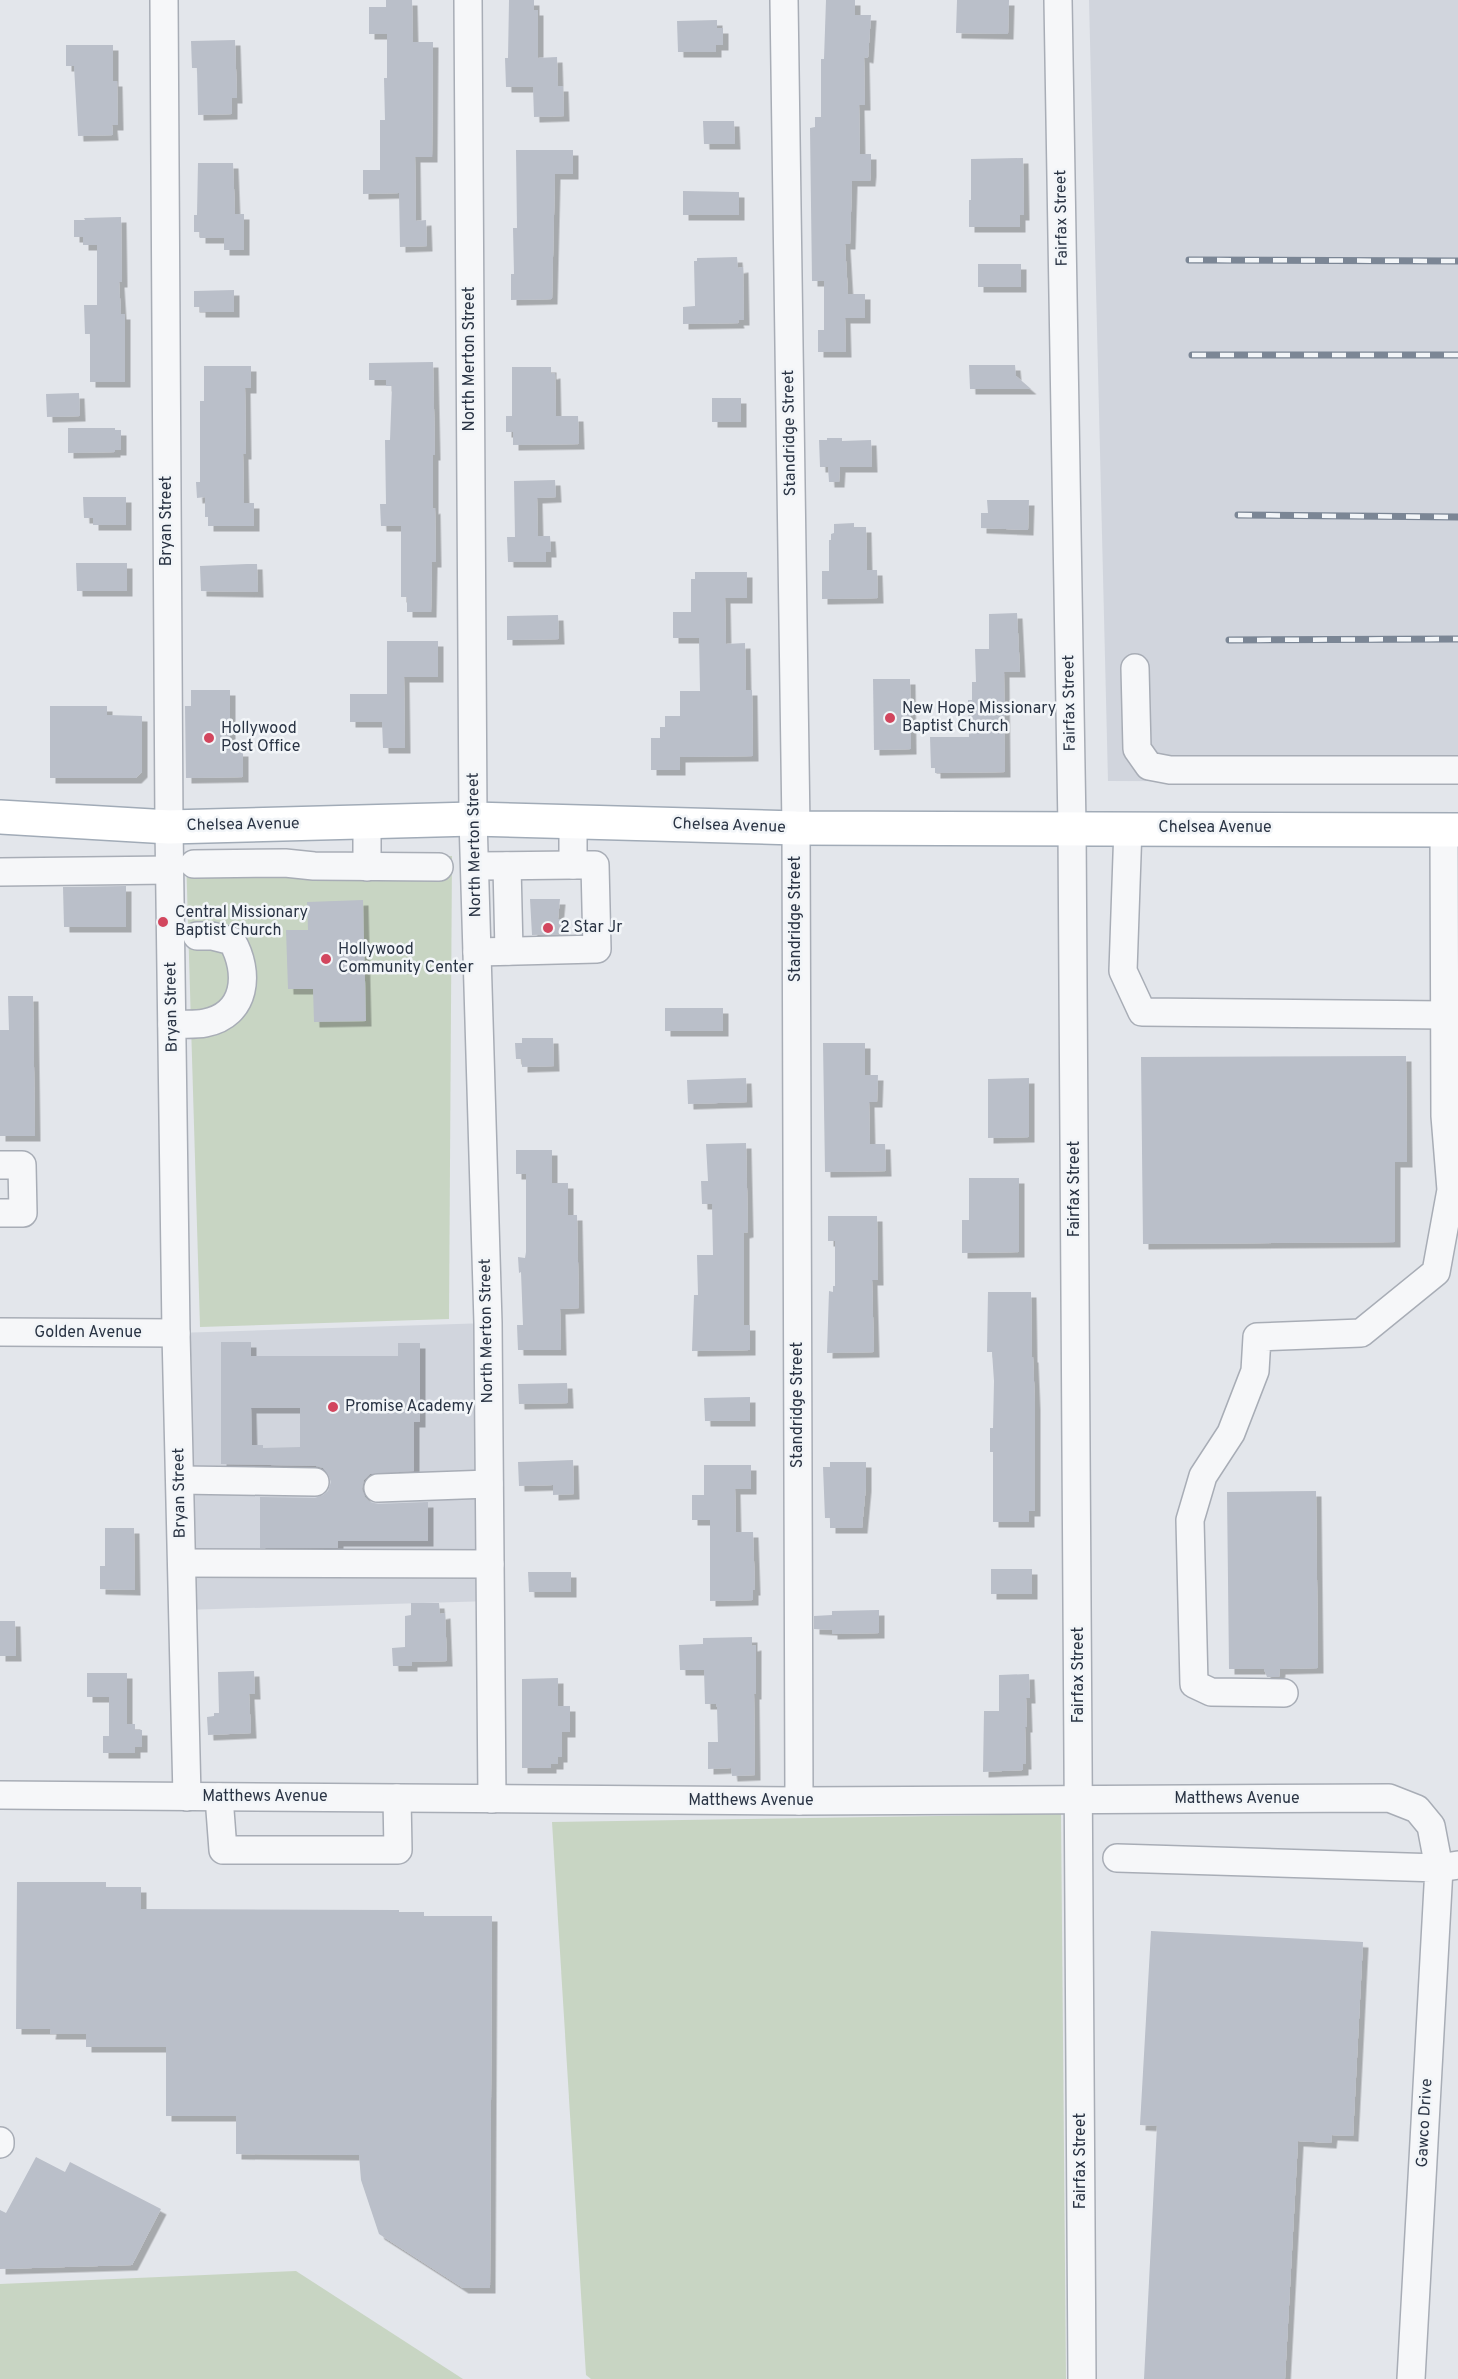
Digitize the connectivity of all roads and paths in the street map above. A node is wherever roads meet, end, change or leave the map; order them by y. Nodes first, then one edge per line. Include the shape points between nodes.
1 (164, 0) edge
2 (468, 0) edge
3 (784, 0) edge
4 (1058, 0) edge
5 (1135, 668) dead end
6 (1458, 770) edge
7 (0, 817) edge
8 (473, 819) junction
9 (573, 821) junction
10 (367, 822) junction
11 (285, 824) junction
12 (169, 826) junction
13 (1072, 827) junction
14 (1128, 827) junction
15 (796, 828) junction
16 (1451, 830) edge
17 (285, 863) junction
18 (475, 866) junction
19 (507, 866) junction
20 (573, 866) junction
21 (182, 867) junction
22 (367, 867) junction
23 (439, 867) dead end
24 (0, 872) edge
25 (197, 936) dead end
26 (508, 951) junction
27 (477, 952) junction
28 (1444, 1015) junction
29 (172, 1024) junction
30 (0, 1165) edge
31 (0, 1213) edge
32 (0, 1332) edge
33 (176, 1333) junction
34 (180, 1480) junction
35 (315, 1482) dead end
36 (489, 1484) junction
37 (378, 1488) dead end
38 (182, 1563) junction
39 (490, 1564) junction
40 (1284, 1693) dead end
41 (0, 1795) edge
42 (187, 1797) junction
43 (219, 1797) junction
44 (397, 1798) junction
45 (492, 1799) junction
46 (1080, 1800) junction
47 (799, 1801) junction
48 (1117, 1858) dead end
49 (1449, 1866) edge
50 (1082, 2379) edge
51 (1411, 2379) edge

1 - 12 street, Bryan Street
2 - 8 street, North Merton Street
3 - 15 street, Standridge Street
4 - 13 street, Fairfax Street
5 - 6 street via 1137,749 1149,766 1170,770
7 - 12 main road, Chelsea Avenue
8 - 9 main road, Chelsea Avenue
8 - 10 main road, Chelsea Avenue
8 - 18 street, North Merton Street
9 - 15 main road, Chelsea Avenue
9 - 20 street
10 - 11 main road, Chelsea Avenue
10 - 22 street
11 - 12 main road, Chelsea Avenue
11 - 17 street
12 - 21 street, Bryan Street
13 - 14 main road, Chelsea Avenue
13 - 15 main road, Chelsea Avenue
13 - 46 street, Fairfax Street
14 - 16 main road, Chelsea Avenue
14 - 28 street via 1124,971 1142,1012
15 - 47 street, Standridge Street
16 - 28 street
17 - 21 street
17 - 22 street
18 - 19 street
18 - 27 street, North Merton Street
19 - 20 street
19 - 26 street
20 - 26 street via 595,865 597,949
21 - 24 street
21 - 29 street, Bryan Street
22 - 23 street
25 - 29 street via 232,941 240,955 243,983 237,1005 205,1023
26 - 27 street
27 - 36 street, North Merton Street
28 - 40 street via 1445,1116 1451,1191 1436,1272 1360,1333 1257,1337 1256,1371 1232,1433 1203,1476 1190,1520 1194,1684 1211,1692
29 - 33 street, Bryan Street
30 - 31 street via 22,1165 23,1213
32 - 33 street, Golden Avenue
33 - 34 street, Bryan Street
34 - 35 street
34 - 38 street, Bryan Street
36 - 37 street
36 - 39 street, North Merton Street
38 - 39 street
38 - 42 street, Bryan Street
39 - 45 street, North Merton Street
41 - 42 street, Matthews Avenue
42 - 43 street, Matthews Avenue
43 - 44 street, Matthews Avenue
43 - 44 street via 223,1850 398,1850
44 - 45 street, Matthews Avenue
45 - 47 street, Matthews Avenue
46 - 47 street, Matthews Avenue
46 - 49 street, Matthews Avenue via 1389,1798 1417,1809 1431,1826
46 - 50 street, Fairfax Street
48 - 49 street
49 - 51 street, Gawco Drive

